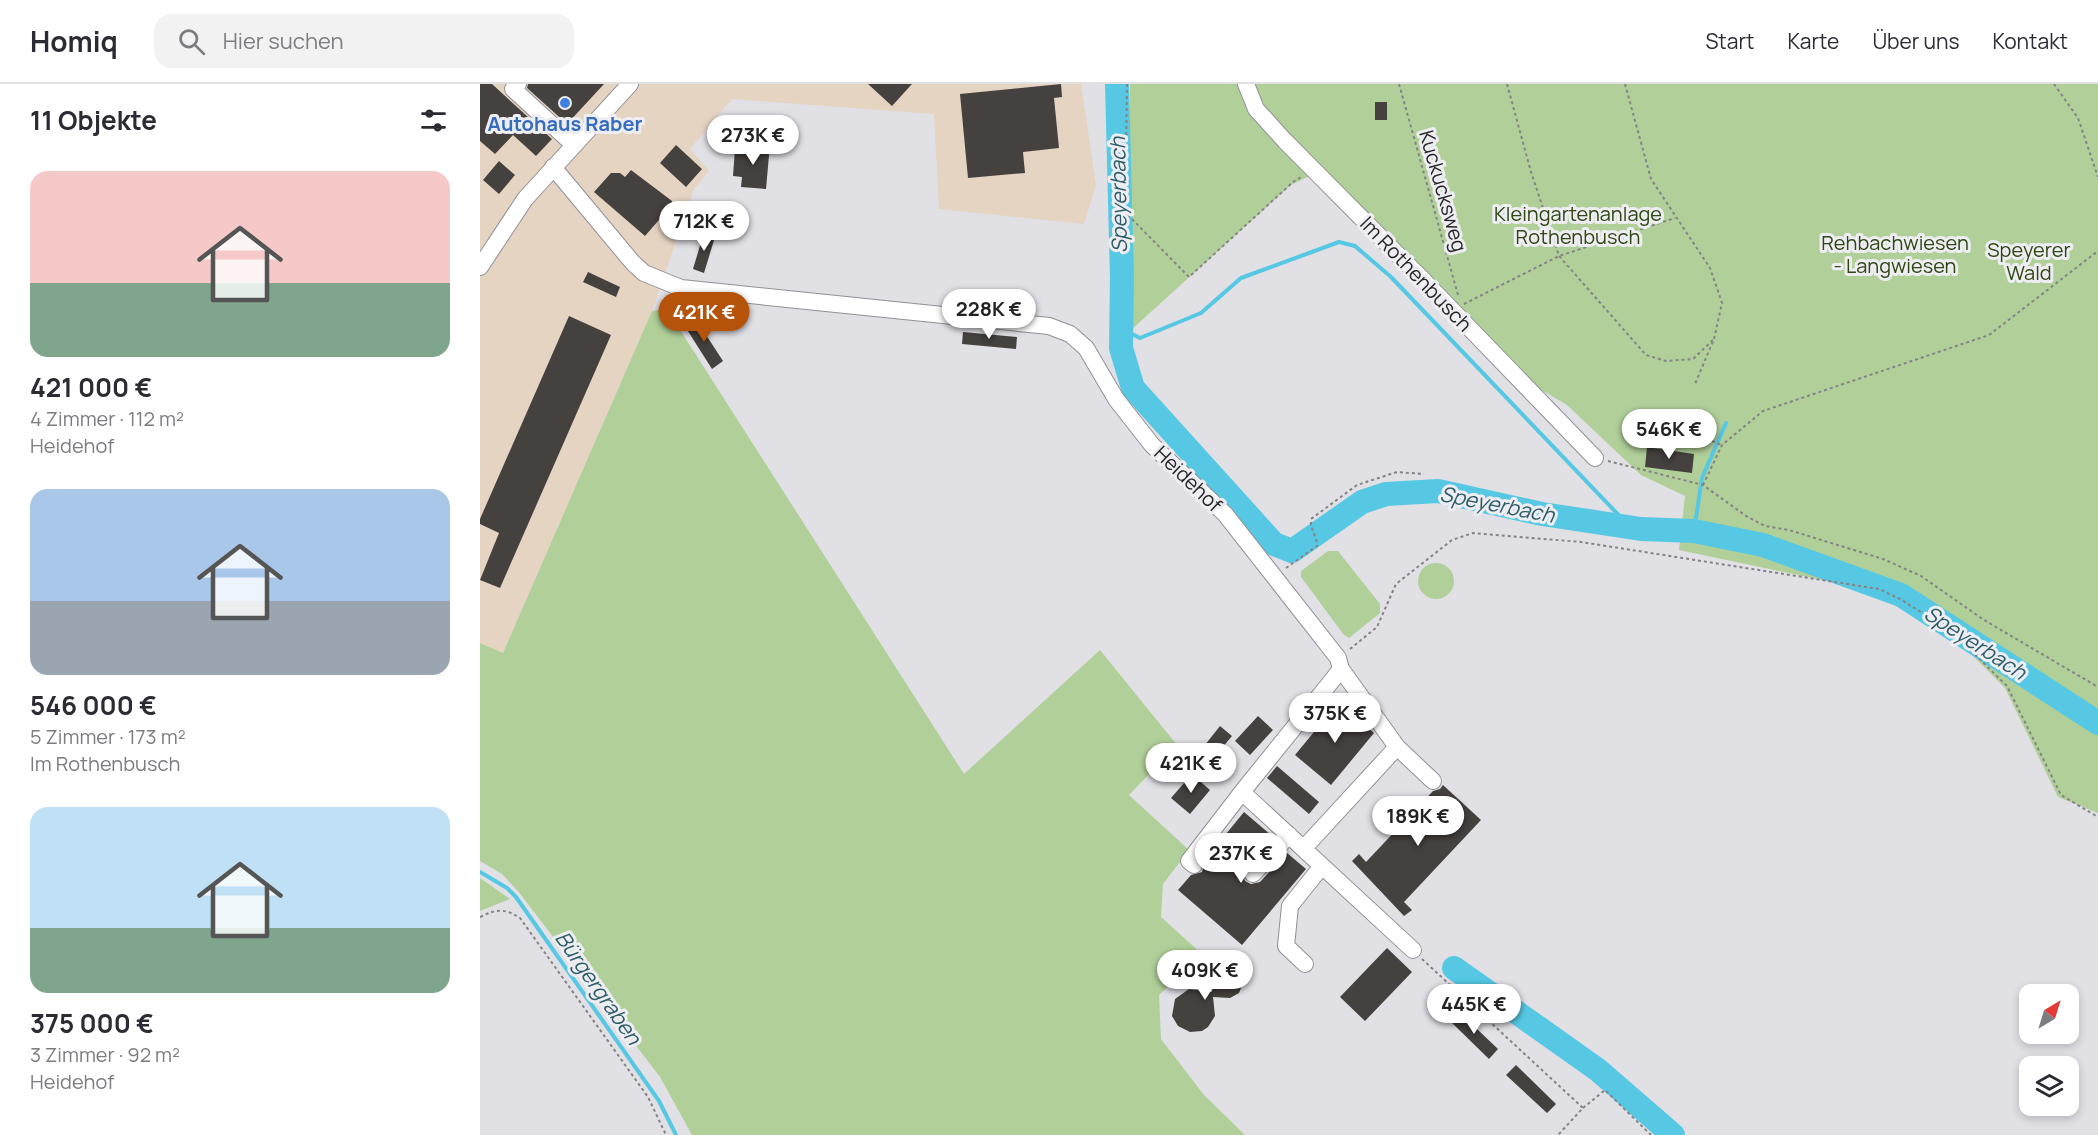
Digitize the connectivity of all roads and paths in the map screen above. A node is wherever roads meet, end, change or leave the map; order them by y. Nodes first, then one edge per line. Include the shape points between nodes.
1 (518, 84) edge
2 (630, 84) edge
3 (1127, 84) edge
4 (1246, 84) edge
5 (1400, 84) edge
6 (1507, 84) edge
7 (1625, 84) edge
8 (2054, 84) edge
9 (573, 144) junction
10 (553, 167) junction
11 (1314, 170) junction
12 (2098, 177) edge
13 (1677, 218) junction
14 (2098, 250) edge
15 (1559, 256) junction
16 (480, 267) edge
17 (1714, 339) junction
18 (1695, 384) dead end
19 (1684, 430) dead end
20 (1720, 444) junction
21 (1595, 458) joint
22 (1424, 474) dead end
23 (1703, 485) junction
24 (1274, 577) junction
25 (1339, 663) junction
26 (2098, 687) edge
27 (1397, 747) junction
28 (1433, 781) dead end
29 (1242, 792) junction
30 (2098, 817) edge
31 (1289, 835) junction
32 (1304, 848) junction
33 (1194, 865) dead end
34 (1322, 866) junction
35 (1253, 874) dead end
36 (480, 917) edge
37 (1413, 950) joint
38 (1305, 964) dead end
39 (1582, 1108) junction
40 (666, 1135) edge
41 (1558, 1135) edge
42 (1651, 1135) edge

1 - 9 street via 513,89
2 - 9 street
3 - 11 path via 1125,212 1188,277 1293,182
4 - 11 street, Im Rothenbusch via 1256,109
5 - 15 path, Kuckucksweg via 1461,305
6 - 15 path
7 - 13 path via 1651,179
8 - 12 path via 2078,118
9 - 10 street
10 - 16 street via 507,224
10 - 24 street, Heidehof via 633,263 644,273 681,288 1048,326 1070,334 1086,348 1116,399 1152,445 1225,514
11 - 21 street, Im Rothenbusch
13 - 15 path
13 - 17 path via 1710,268 1722,303
14 - 20 path via 1989,335 1763,411
15 - 17 path via 1646,355 1666,361 1693,359
17 - 18 path
19 - 20 path
20 - 23 path
21 - 23 path
22 - 24 path via 1396,472 1357,485 1311,519 1310,530 1317,546
23 - 26 path via 1765,526 1851,549 1921,576 1984,620
24 - 25 street, Heidehof
25 - 27 street, Heidehof
25 - 29 street
25 - 30 path via 1377,627 1396,584 1452,540 1473,533 1581,542 1879,590 1951,631 2007,686 2061,795
27 - 28 street, Heidehof
27 - 32 street
29 - 31 street
29 - 33 street via 1189,861
31 - 32 street
31 - 35 street
32 - 34 street
34 - 37 street
34 - 38 street via 1290,906 1286,946
36 - 40 path via 507,910 520,918 648,1097
37 - 39 path
39 - 41 path
39 - 42 path via 1605,1090

